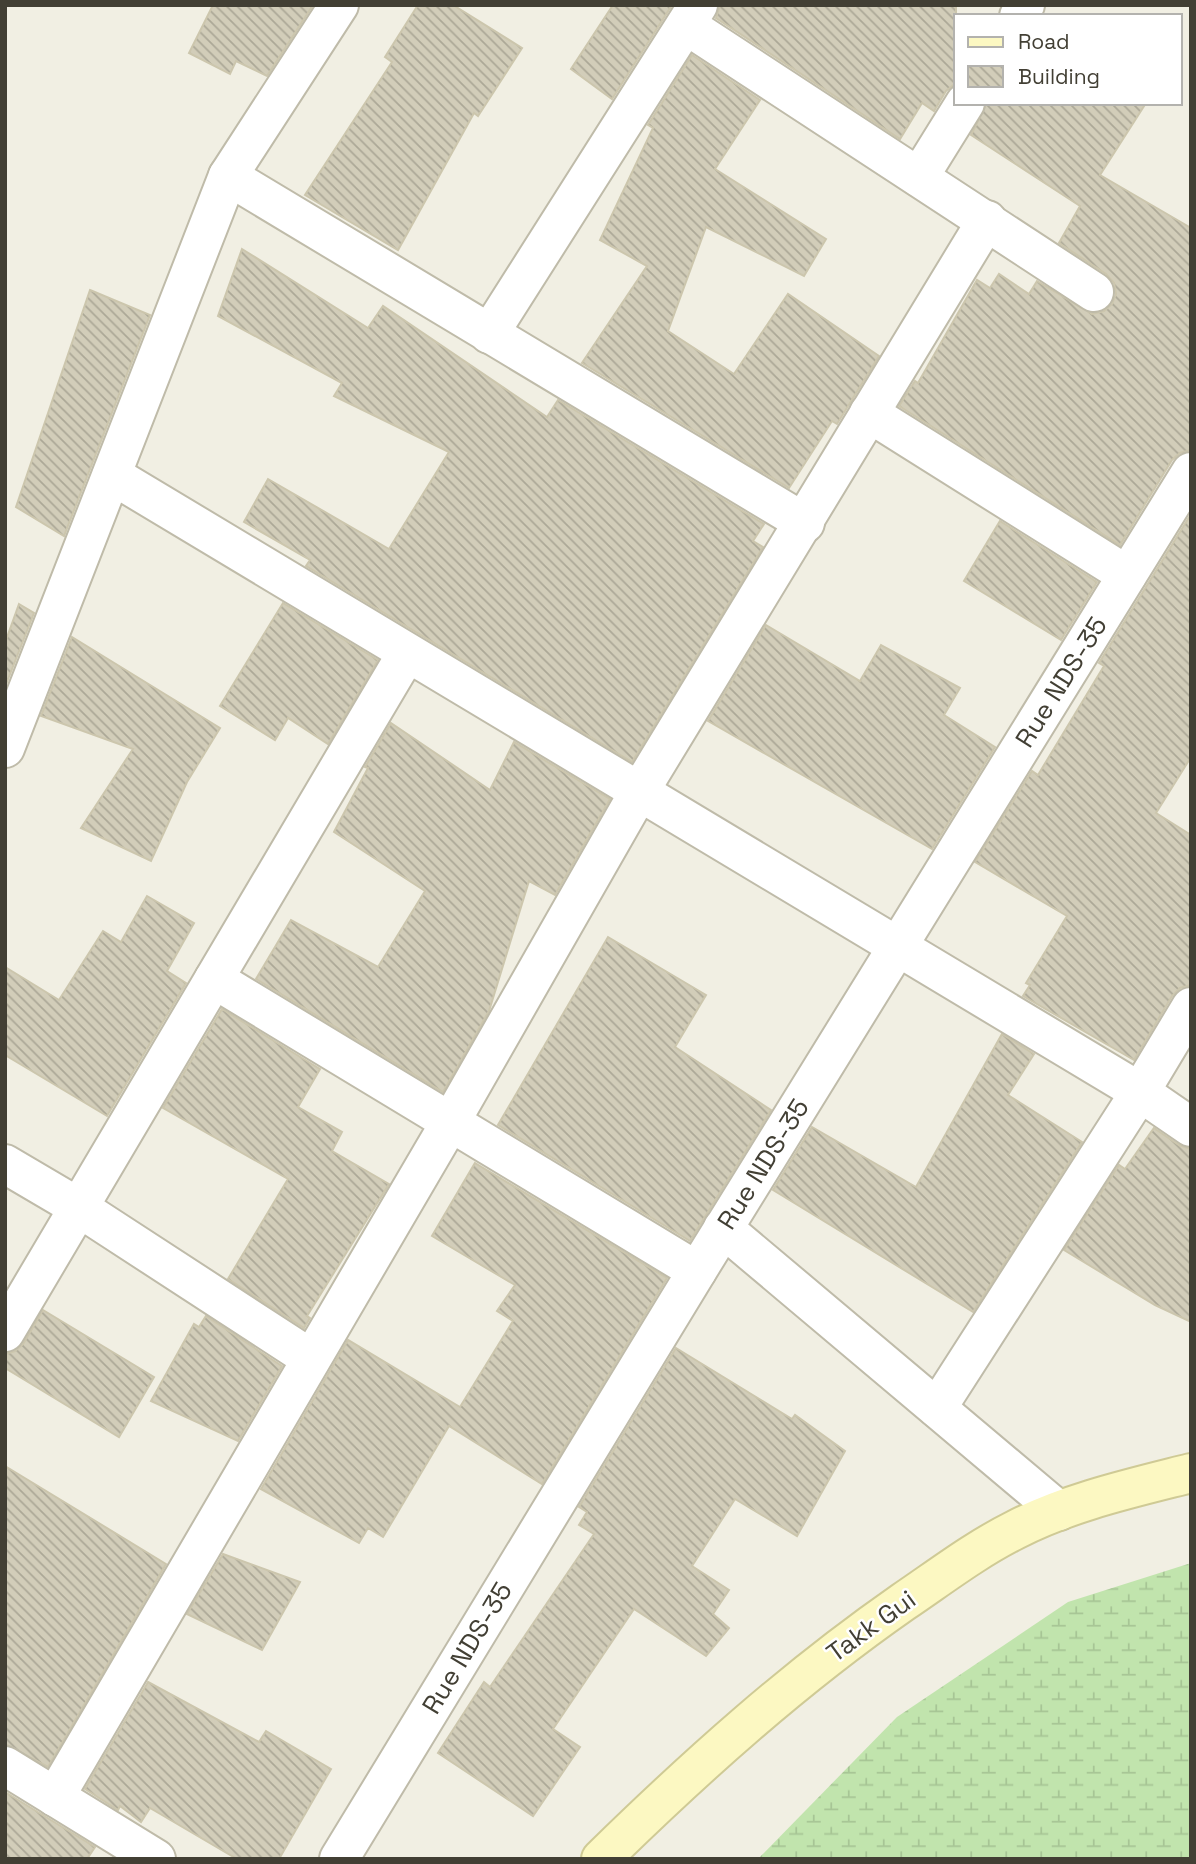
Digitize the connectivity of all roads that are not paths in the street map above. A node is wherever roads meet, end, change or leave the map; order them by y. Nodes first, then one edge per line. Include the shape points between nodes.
1 (339, 5) edge
2 (692, 15) edge
3 (964, 105) edge
4 (228, 176) junction
5 (919, 177) junction
6 (987, 220) junction
7 (1094, 292) dead end
8 (489, 334) junction
9 (869, 413) junction
10 (1191, 472) edge
11 (112, 475) junction
12 (805, 523) junction
13 (1127, 575) junction
14 (407, 653) junction
15 (5, 748) edge
16 (639, 792) junction
17 (897, 947) junction
18 (214, 979) junction
19 (1191, 1007) edge
20 (1140, 1092) junction
21 (451, 1121) junction
22 (1191, 1127) edge
23 (5, 1164) edge
24 (78, 1207) junction
25 (723, 1228) junction
26 (697, 1271) junction
27 (5, 1332) edge
28 (310, 1358) junction
29 (937, 1408) junction
30 (1191, 1473) edge
31 (1059, 1511) junction
32 (5, 1766) edge
33 (55, 1797) junction
34 (156, 1859) edge
35 (339, 1859) edge
36 (601, 1859) edge

1 - 4 street
2 - 5 street
2 - 8 street
3 - 5 street
4 - 8 street
4 - 11 street
5 - 6 street
6 - 7 street
6 - 9 street
8 - 12 street
9 - 12 street
9 - 13 street
10 - 13 street, Rue NDS-35
11 - 14 street
11 - 15 street
12 - 16 street
13 - 17 street, Rue NDS-35
14 - 16 street
14 - 18 street
16 - 17 street
16 - 21 street
17 - 20 street
17 - 25 street, Rue NDS-35
18 - 21 street
18 - 24 street
19 - 20 street
20 - 22 street
20 - 29 street
21 - 26 street
21 - 28 street
23 - 24 street
24 - 27 street
24 - 28 street
25 - 26 street, Rue NDS-35
25 - 29 street
26 - 35 street, Rue NDS-35
28 - 33 street
29 - 31 street
30 - 31 street, Takk Gui
31 - 36 street, Takk Gui via 972,1555 844,1644 766,1707
32 - 33 street
33 - 34 street

